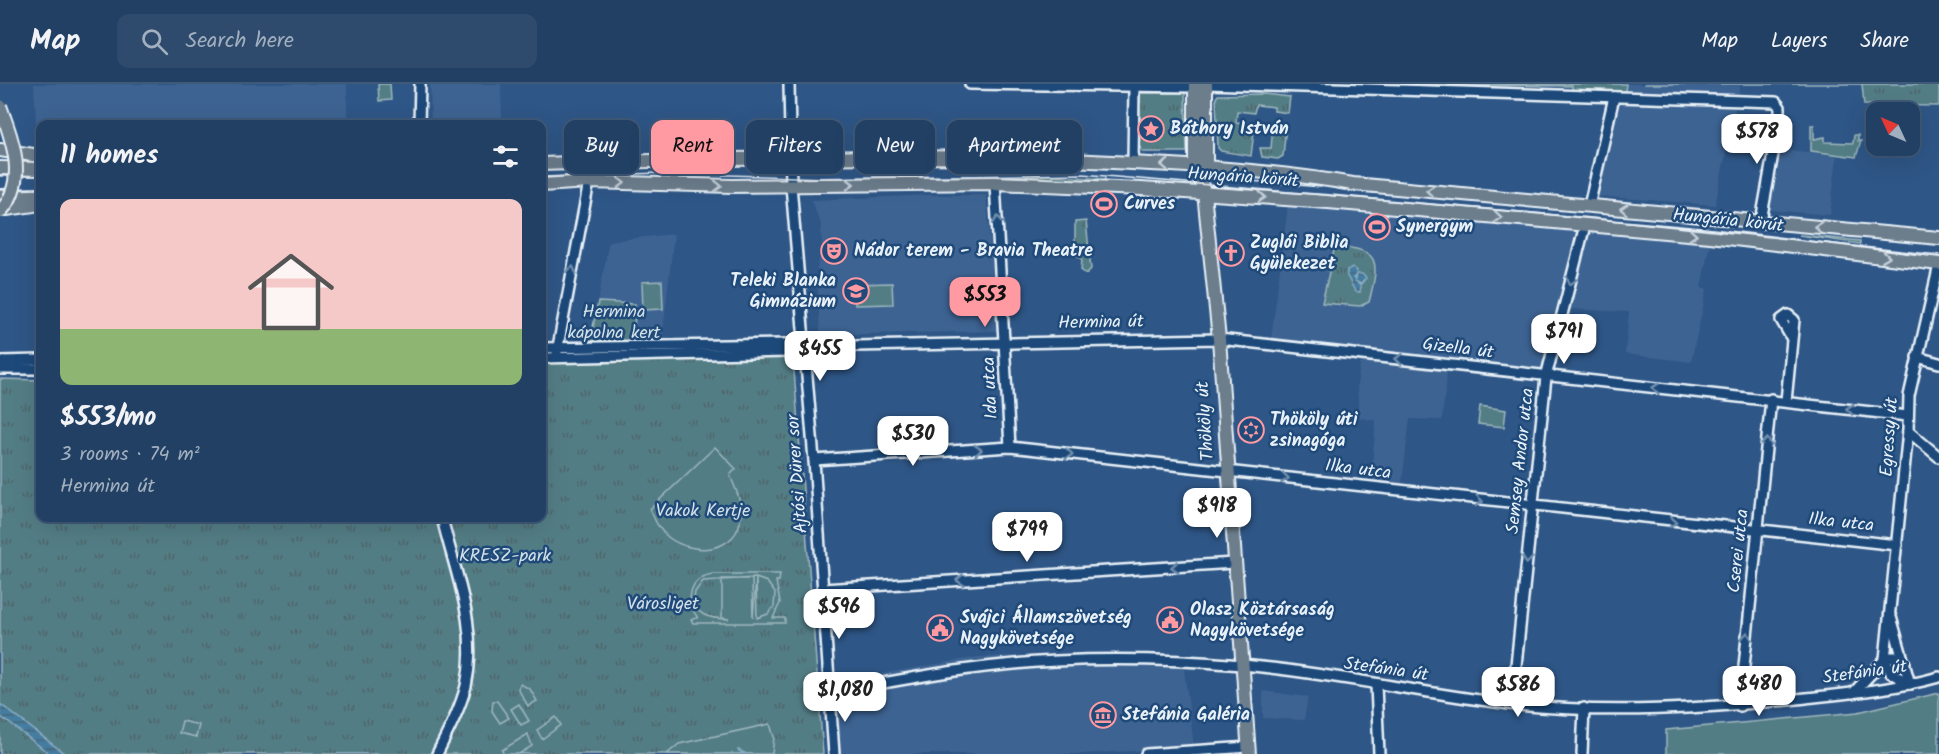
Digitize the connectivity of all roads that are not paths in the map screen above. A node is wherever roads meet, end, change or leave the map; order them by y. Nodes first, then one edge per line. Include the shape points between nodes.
1 (789, 84) edge
2 (970, 84) edge
3 (420, 85) edge
4 (1200, 85) edge
5 (1134, 87) junction
6 (1614, 97) junction
7 (0, 106) edge
8 (420, 120) edge
9 (790, 120) edge
10 (0, 150) edge
11 (36, 155) edge
12 (843, 159) edge
13 (746, 161) edge
14 (1133, 163) junction
15 (546, 164) edge
16 (0, 168) edge
17 (36, 169) edge
18 (1201, 170) junction
19 (791, 174) edge
20 (589, 182) junction
21 (995, 183) junction
22 (546, 185) edge
23 (791, 185) junction
24 (1141, 189) junction
25 (1204, 193) junction
26 (36, 195) edge
27 (0, 196) edge
28 (36, 205) edge
29 (1588, 206) junction
30 (0, 211) edge
31 (1761, 221) junction
32 (1585, 225) junction
33 (1939, 238) edge
34 (1939, 264) edge
35 (1219, 339) junction
36 (1792, 339) dead end
37 (1006, 341) junction
38 (803, 347) junction
39 (546, 349) edge
40 (557, 353) junction
41 (546, 357) edge
42 (1917, 357) junction
43 (36, 360) edge
44 (0, 361) edge
45 (1939, 363) edge
46 (0, 369) edge
47 (36, 369) edge
48 (1546, 377) junction
49 (1771, 399) junction
50 (1786, 401) junction
51 (1908, 416) junction
52 (1908, 431) junction
53 (1010, 447) junction
54 (1939, 457) edge
55 (814, 460) junction
56 (1227, 471) junction
57 (1531, 506) junction
58 (443, 522) edge
59 (1758, 531) junction
60 (1898, 545) junction
61 (1234, 563) junction
62 (823, 589) junction
63 (1889, 614) junction
64 (1885, 659) junction
65 (1905, 663) junction
66 (1242, 665) junction
67 (1939, 677) edge
68 (1910, 684) junction
69 (1376, 685) junction
70 (829, 693) junction
71 (1853, 693) junction
72 (1512, 704) junction
73 (1740, 706) junction
74 (1584, 708) junction
75 (1249, 751) edge
76 (437, 754) edge
77 (834, 754) edge
78 (1146, 754) edge
79 (1379, 754) edge
80 (1582, 754) edge

1 - 9 street, Ajtósi Dürer sor
2 - 5 street
3 - 8 street
4 - 5 street
4 - 6 street
4 - 18 main road, Thököly út
5 - 14 street
6 - 29 street
6 - 31 street via 1776,102 1780,115
7 - 30 main road, bridge via 12,139 16,173 10,198
10 - 11 main road
12 - 14 main road, Hungária körút via 955,157
13 - 15 main road, Hungária körút
18 -> 14 main road, Hungária körút
16 - 17 main road
18 - 24 main road via 1192,184
18 - 25 main road, Thököly út
29 -> 18 main road, Hungária körút via 1353,184 1273,172
19 - 23 street, Ajtósi Dürer sor
20 - 22 main road, Hungária körút
20 -> 23 main road, Hungária körút
40 -> 20 street
23 -> 21 main road, Hungária körút
21 - 24 main road, Hungária körút
37 -> 21 street, Ida utca
23 - 38 street, Ajtósi Dürer sor
24 - 25 main road, Hungária körút
25 -> 32 main road, Hungária körút
25 - 35 main road, Thököly út
26 - 27 main road
28 - 30 main road
31 -> 29 main road, Hungária körút
33 -> 31 main road, Hungária körút
32 -> 34 main road, Hungária körút
32 -> 48 street, Semsey Andor utca
34 - 42 street, Egressy út
35 - 37 street, Hermina út
48 -> 35 street, Gizella út
35 - 56 main road, Thököly út
36 - 50 street
37 - 38 street, Hermina út
37 - 53 street, Ida utca
38 - 40 street, Hermina út via 788,352
38 - 55 street, Ajtósi Dürer sor
39 - 40 street, Hermina út
40 - 41 street, Hermina út
42 - 45 street
42 - 51 street, Egressy út
43 - 44 street
46 - 47 street
49 -> 48 street, Gizella út
48 - 57 street, Semsey Andor utca
49 - 50 street, Gizella út
59 -> 49 street, Cserei utca
51 -> 50 street, Gizella út
51 - 52 street, Egressy út
52 - 54 street
52 - 60 street, Egressy út
55 -> 53 street, Ilka utca
53 -> 56 street, Ilka utca
55 - 62 street, Ajtósi Dürer sor
56 -> 57 street, Ilka utca
56 - 61 main road, Thököly út
57 -> 59 street, Ilka utca
57 -> 72 street, Semsey Andor utca
58 - 76 street via 468,617 471,644 462,697
59 - 60 street, Ilka utca
73 -> 59 street, Cserei utca
60 - 63 street, Egressy út
61 -> 62 street
61 - 66 main road, Thököly út
62 - 70 street, Ajtósi Dürer sor
63 - 64 street, Egressy út
63 - 65 street, Egressy út
64 - 65 street via 1893,657
64 - 68 street via 1891,673
64 - 71 street
65 - 68 street, Egressy út
66 - 69 street, Stefánia út
66 - 70 street, Stefánia út via 1055,661 942,673
66 - 75 main road, Thököly út
67 - 68 street, Stefánia út
68 - 71 street, Stefánia út
69 - 72 street, Stefánia út
69 - 79 street
70 - 77 street, Ajtósi Dürer sor
71 - 73 street, Stefánia út
72 - 74 street, Stefánia út
73 - 74 street, Stefánia út
74 - 80 street
75 - 78 street

